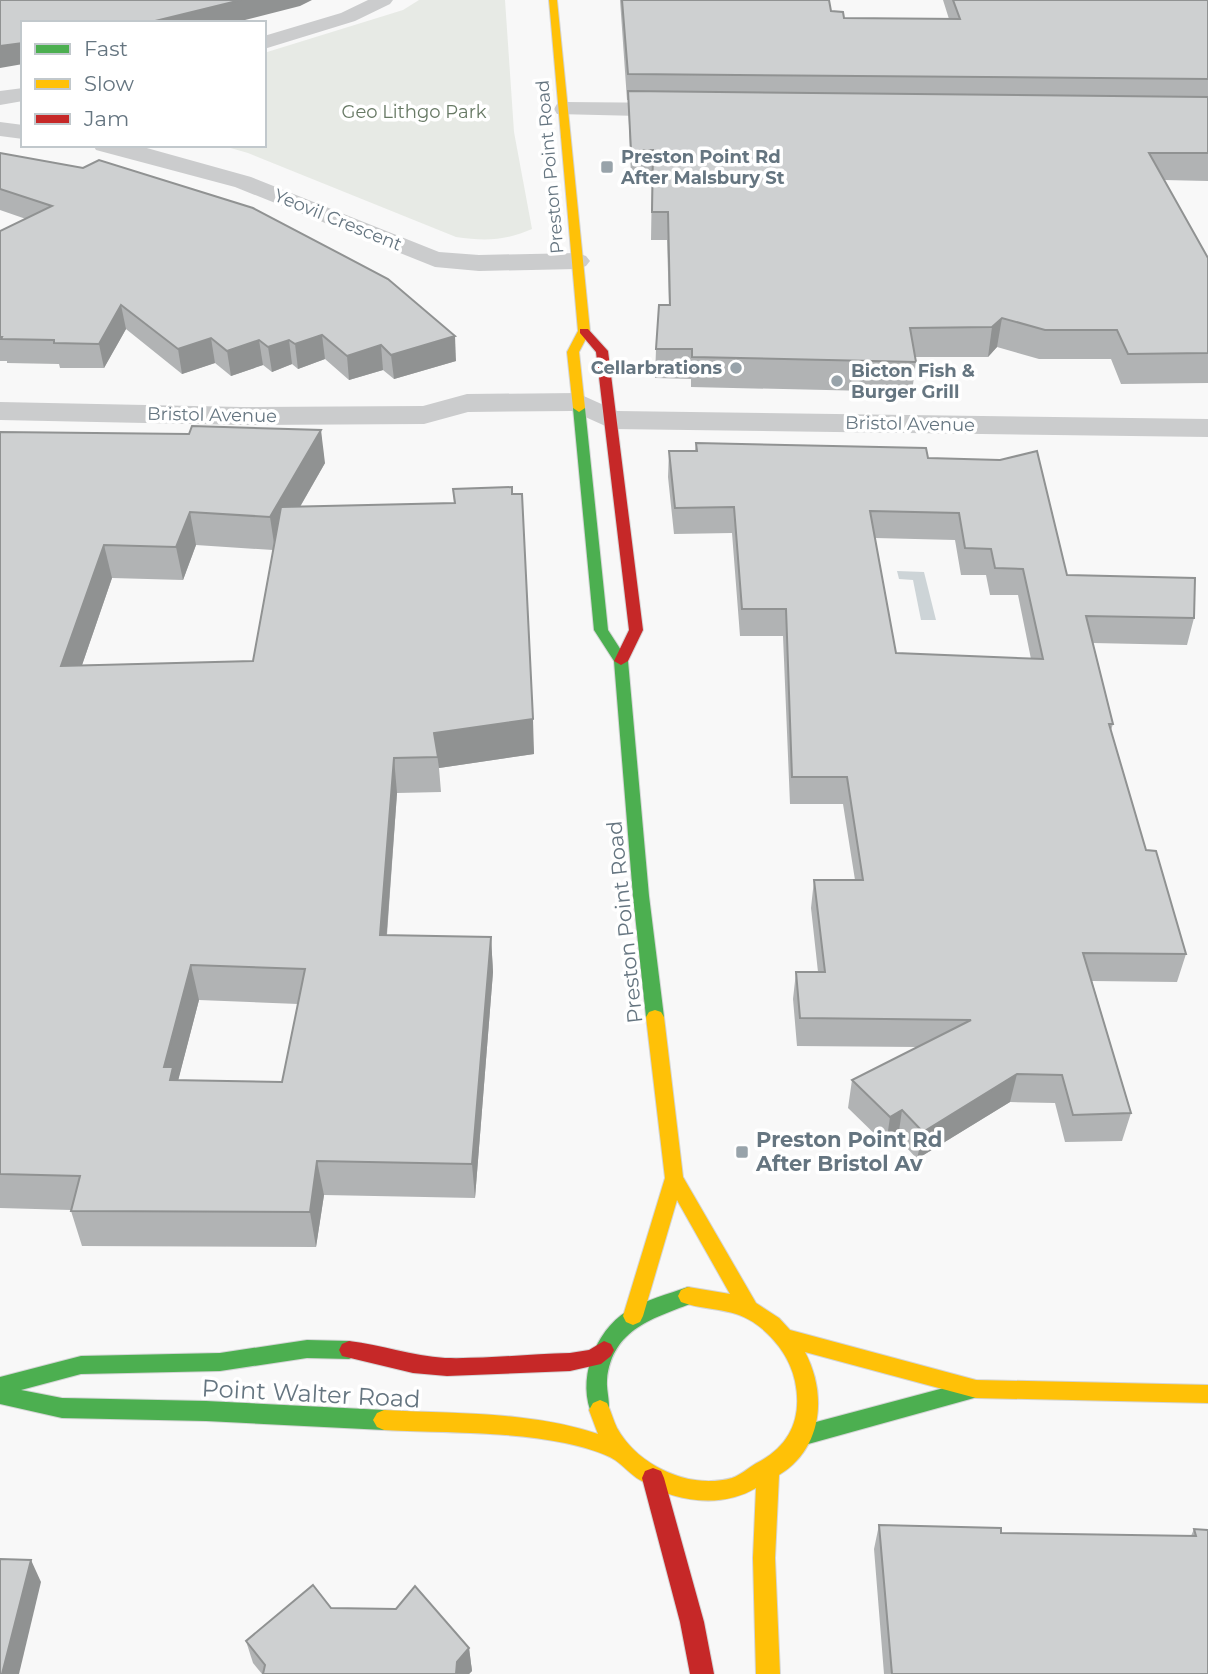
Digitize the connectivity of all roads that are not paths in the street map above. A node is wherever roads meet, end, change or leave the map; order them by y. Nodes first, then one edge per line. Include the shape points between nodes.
1 (383, 0) edge
2 (553, 0) edge
3 (266, 42) edge
4 (565, 109) junction
5 (701, 110) edge
6 (0, 129) edge
7 (21, 132) edge
8 (113, 147) edge
9 (578, 261) junction
10 (584, 331) junction
11 (0, 411) edge
12 (578, 415) junction
13 (612, 420) junction
14 (1208, 428) edge
15 (621, 661) junction
16 (674, 1178) junction
17 (748, 1307) junction
18 (633, 1316) junction
19 (787, 1338) junction
20 (604, 1350) junction
21 (0, 1386) edge
22 (976, 1389) junction
23 (1208, 1394) edge
24 (0, 1395) edge
25 (801, 1436) junction
26 (617, 1450) junction
27 (768, 1472) junction
28 (653, 1478) junction
29 (702, 1674) edge
30 (768, 1674) edge

1 - 3 street via 348,17
2 - 4 main road, Preston Point Road
4 - 5 street
4 - 9 main road, Preston Point Road
6 - 7 street
8 - 9 street, Yeovil Crescent via 243,182 435,258 479,264
9 - 10 main road, Preston Point Road
10 - 12 main road, Preston Point Road via 573,352
10 - 13 main road, Preston Point Road via 602,351
11 - 12 street, Bristol Avenue via 424,415 467,427
12 - 13 street, Bristol Avenue
12 - 15 main road, Preston Point Road via 601,630
13 - 14 street, Bristol Avenue
13 - 15 main road, Preston Point Road via 636,630
15 - 16 main road, Preston Point Road via 641,897
16 - 17 main road, Preston Point Road
16 - 18 main road, Preston Point Road
17 - 18 main road, Point Walter Road via 719,1298 688,1296
17 - 19 main road, Point Walter Road
18 - 20 main road, Point Walter Road
19 - 22 main road, Point Walter Road
19 - 25 main road, Point Walter Road via 802,1361 808,1385
20 - 21 main road, Point Walter Road via 570,1362 447,1367 378,1354 307,1349 220,1362 81,1365
20 - 26 main road, Point Walter Road via 596,1374 595,1401
22 - 23 main road, Point Walter Road
22 - 25 main road, Point Walter Road
24 - 26 main road, Point Walter Road via 62,1408 532,1427
25 - 27 main road, Point Walter Road
26 - 28 main road, Point Walter Road
27 - 28 main road, Point Walter Road via 742,1486 712,1490 682,1489
27 - 30 main road via 764,1558
28 - 29 main road

